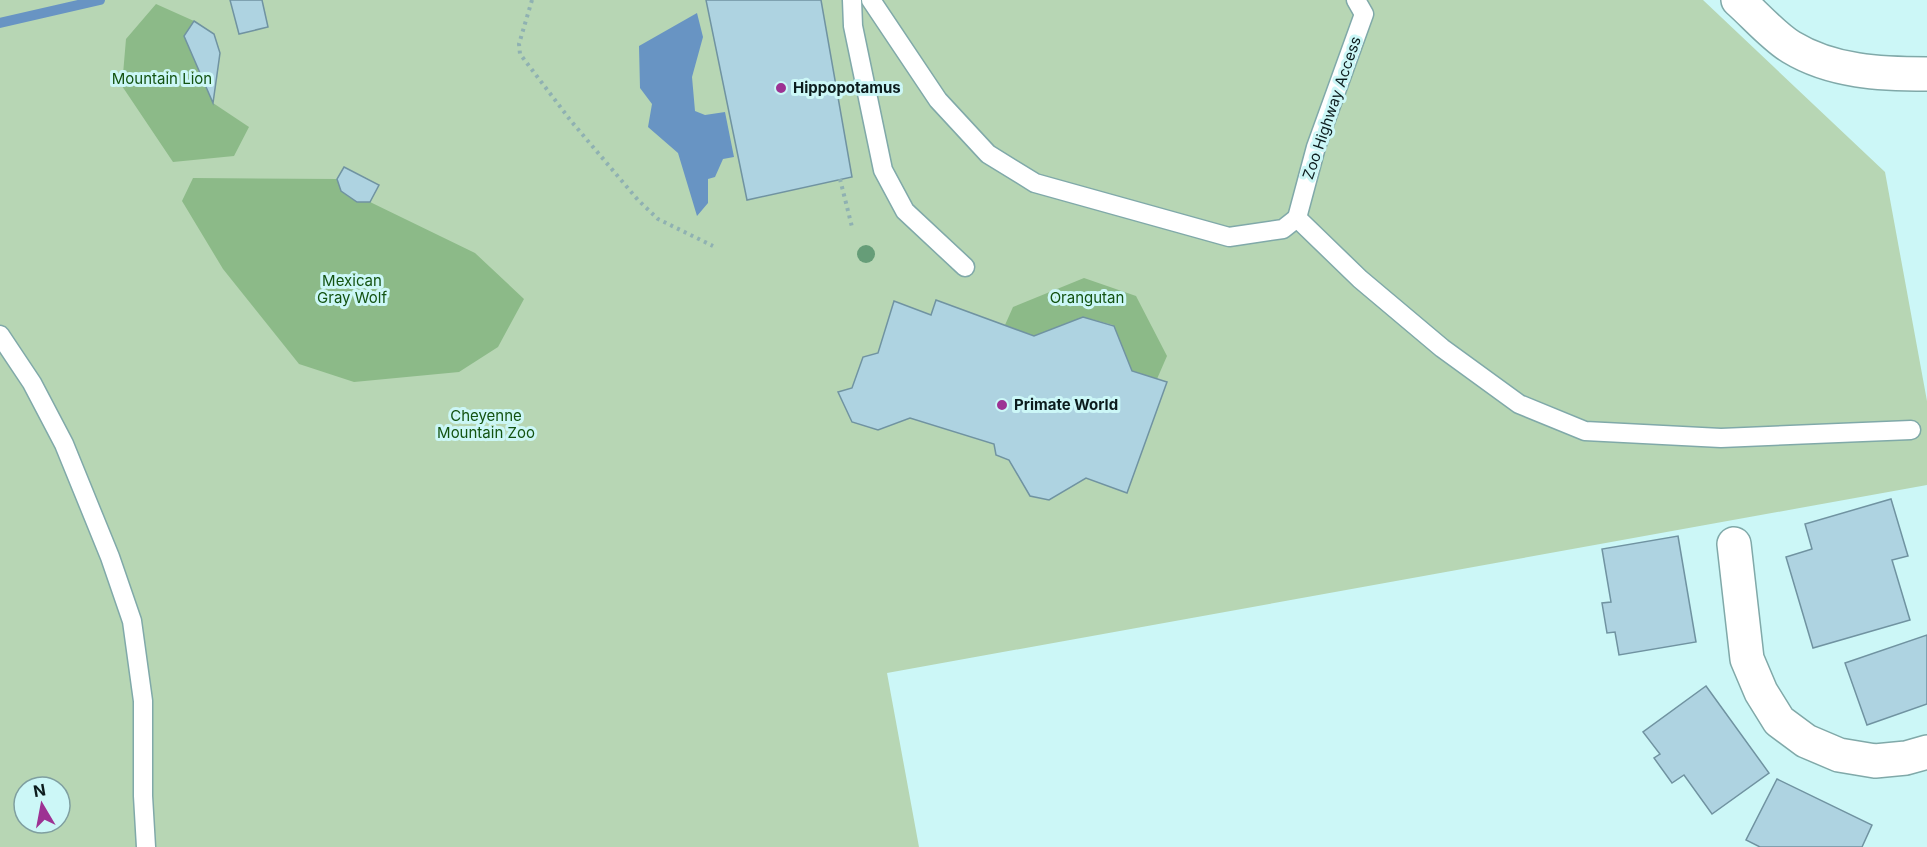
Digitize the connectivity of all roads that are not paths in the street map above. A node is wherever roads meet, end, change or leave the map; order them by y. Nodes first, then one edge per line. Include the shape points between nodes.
1 (852, 0) edge
2 (871, 0) edge
3 (1356, 0) edge
4 (1738, 0) edge
5 (1927, 74) edge
6 (1297, 218) junction
7 (965, 267) dead end
8 (0, 335) edge
9 (1911, 430) dead end
10 (1734, 544) dead end
11 (1927, 752) edge
12 (146, 847) edge

1 - 7 lane via 853,26 883,170 905,211
2 - 6 lane via 938,100 988,154 1035,183 1229,237 1283,229
3 - 6 lane, Zoo Highway Access via 1364,14 1316,147
4 - 5 street via 1790,46 1816,59 1883,74
6 - 9 lane via 1360,279 1442,348 1519,404 1585,431 1721,438
8 - 12 lane via 32,383 64,444 132,621 143,701
10 - 11 street via 1747,659 1779,721 1806,741 1839,754 1875,761

